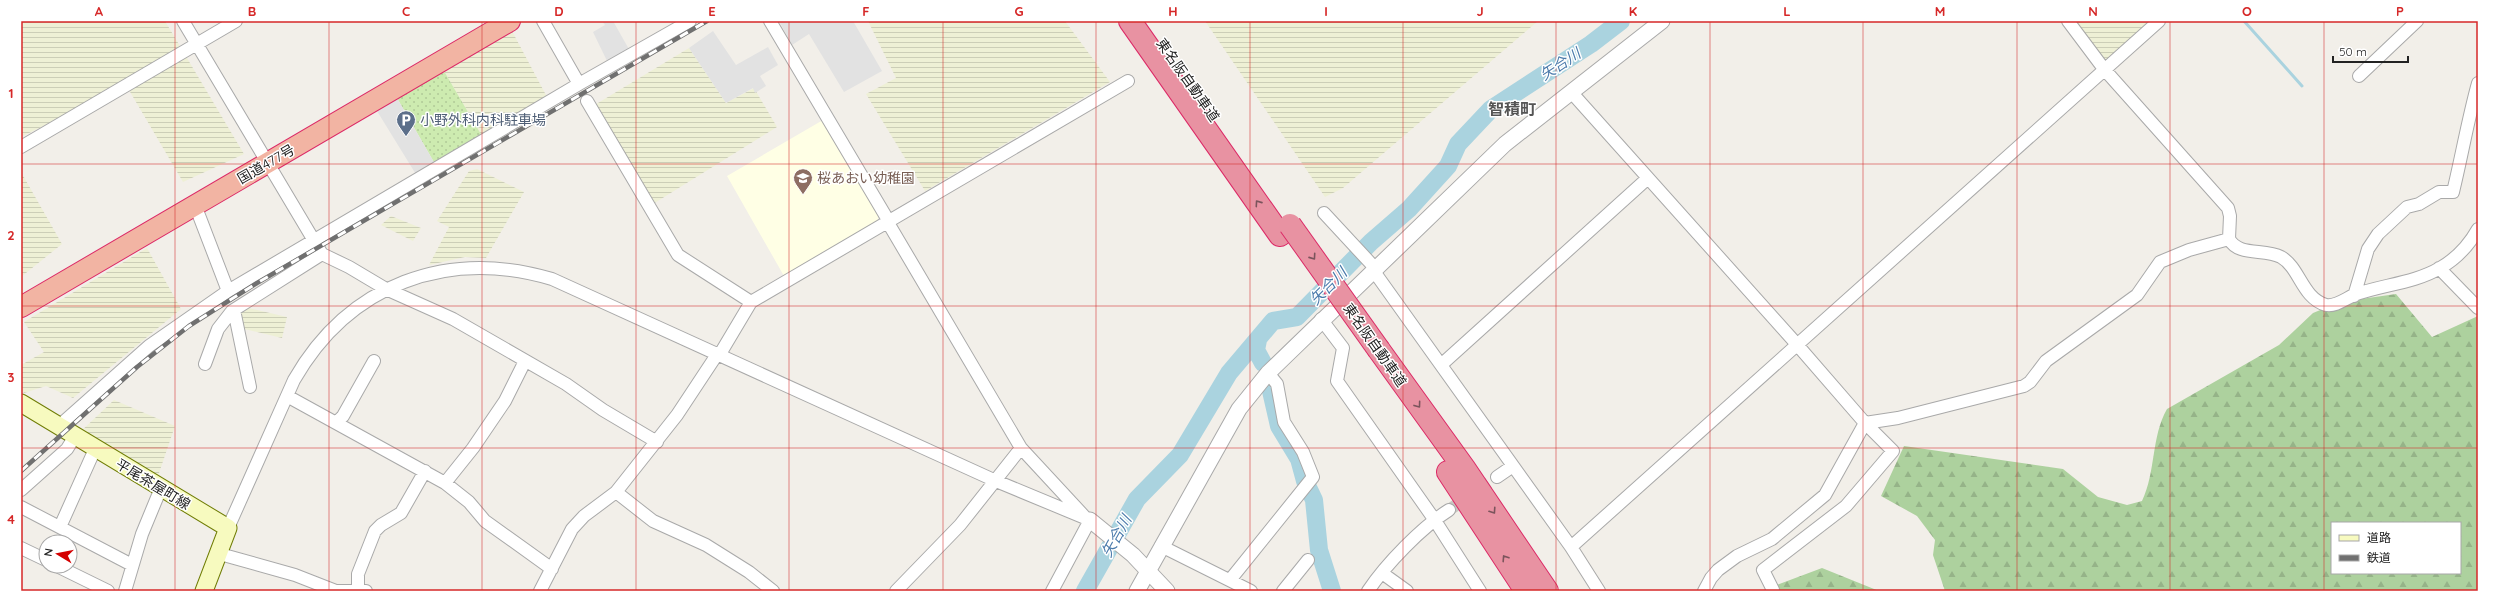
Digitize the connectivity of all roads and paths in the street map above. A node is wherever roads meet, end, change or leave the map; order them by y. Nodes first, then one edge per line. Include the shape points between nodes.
1 (183, 21) edge
2 (236, 21) edge
3 (510, 21) edge
4 (543, 21) edge
5 (690, 21) edge
6 (770, 21) edge
7 (1130, 21) edge
8 (1147, 21) edge
9 (1662, 21) edge
10 (2068, 21) edge
11 (2159, 21) edge
12 (2417, 21) edge
13 (196, 44) junction
14 (2104, 70) junction
15 (2359, 76) dead end
16 (1128, 81) dead end
17 (2478, 83) edge
18 (579, 84) junction
19 (1572, 93) junction
20 (587, 101) dead end
21 (21, 147) edge
22 (266, 163) junction
23 (1648, 178) junction
24 (195, 205) junction
25 (1324, 213) dead end
26 (888, 221) junction
27 (1285, 230) junction
28 (2478, 230) edge
29 (2229, 239) junction
30 (313, 240) junction
31 (322, 254) junction
32 (1373, 267) junction
33 (2439, 268) junction
34 (386, 289) junction
35 (228, 291) junction
36 (2354, 296) junction
37 (751, 302) junction
38 (21, 307) edge
39 (2478, 308) edge
40 (234, 310) junction
41 (1321, 319) junction
42 (1796, 346) junction
43 (719, 354) junction
44 (1373, 355) junction
45 (525, 360) junction
46 (374, 361) dead end
47 (205, 364) dead end
48 (1441, 365) junction
49 (1268, 372) junction
50 (250, 388) dead end
51 (287, 396) junction
52 (21, 403) edge
53 (337, 422) junction
54 (1865, 423) junction
55 (58, 426) junction
56 (75, 436) junction
57 (657, 442) junction
58 (1022, 448) junction
59 (95, 449) junction
60 (1513, 466) junction
61 (425, 472) junction
62 (1497, 477) tunnel mouth
63 (996, 481) junction
64 (445, 483) junction
65 (161, 488) junction
66 (21, 490) edge
67 (616, 492) junction
68 (21, 508) edge
69 (1449, 510) tunnel mouth
70 (1087, 518) junction
71 (1434, 519) junction
72 (1789, 525) junction
73 (60, 528) junction
74 (228, 528) junction
75 (1803, 540) junction
76 (1161, 546) junction
77 (1571, 547) junction
78 (21, 548) edge
79 (220, 554) junction
80 (38, 556) edge
81 (1308, 560) dead end
82 (132, 565) junction
83 (552, 569) junction
84 (1147, 572) junction
85 (1382, 573) junction
86 (73, 574) edge
87 (1232, 584) edge
88 (362, 590) edge
89 (1773, 590) dead end
90 (108, 591) edge
91 (125, 591) edge
92 (204, 591) edge
93 (540, 591) edge
94 (773, 591) edge
95 (896, 591) edge
96 (1052, 591) edge
97 (1136, 591) edge
98 (1167, 591) edge
99 (1251, 591) edge
100 (1284, 591) edge
101 (1368, 591) edge
102 (1407, 591) edge
103 (1480, 591) edge
104 (1526, 591) edge
105 (1547, 591) edge
106 (1599, 591) edge
107 (1704, 591) edge

1 - 13 street
2 - 13 street
3 - 22 highway, 国道477号
4 - 18 street
5 - 18 street
6 - 26 street
27 -> 7 highway, 東名阪自動車道
8 - 27 highway, 東名阪自動車道
9 - 19 street
10 - 14 street
11 - 14 street
12 - 15 street
13 - 21 street
13 - 22 street
14 - 29 street via 2228,208
14 - 42 street
16 - 26 street
17 - 36 street via 2468,116 2465,142 2453,192 2439,192 2419,204 2407,207 2378,234 2368,248
18 - 30 street
19 - 23 street
19 - 32 street via 1505,144
20 - 37 street via 678,255
22 - 24 highway, 国道477号
22 - 30 street
23 - 42 street
23 - 48 street
24 - 35 street
24 - 38 highway, 国道477号
25 - 32 street
26 - 37 street
26 - 58 street
27 - 44 highway, 東名阪自動車道, bridge
28 - 33 street via 2470,244
29 - 36 street via 2240,249 2281,258 2290,265 2304,288 2324,304 2331,306
29 - 54 street via 2189,250 2160,262 2136,295 2046,361 2024,386 1913,415
30 - 31 street
30 - 35 street
31 - 34 street
31 - 40 street
32 - 41 street
32 - 48 street
33 - 36 street
33 - 39 street
34 - 43 street via 422,276 455,269 491,268 523,272 558,282
34 - 45 street via 453,319
34 - 51 street via 353,309 327,332 304,362
35 - 55 street via 149,346
37 - 43 street
40 - 47 street via 218,329
40 - 50 street
41 - 49 street
41 - 71 street via 1343,348 1337,381
42 - 54 street
42 - 77 street
43 - 57 street
43 - 63 street
104 -> 44 highway, 東名阪自動車道
44 -> 105 highway, 東名阪自動車道 via 1464,468
45 - 57 street via 608,414
45 - 64 street via 505,401
46 - 53 street via 343,416
48 - 60 street
49 - 76 street via 1239,409
49 - 87 street via 1275,380 1281,414 1288,431 1303,452 1313,477
51 - 53 street
51 - 74 street
52 - 55 main road, 平尾茶屋町線
53 - 61 street
54 - 72 street via 1825,495
54 - 75 street via 1893,451 1846,506
55 - 56 main road, 平尾茶屋町線
56 - 59 main road, 平尾茶屋町線
56 - 66 street via 67,449
57 - 67 street
58 - 63 street
58 - 70 street
59 - 65 main road, 平尾茶屋町線
59 - 73 street
60 - 62 street
60 - 77 street
61 - 64 street
61 - 88 street via 400,513 375,531 358,574
63 - 70 street
63 - 95 street via 960,525
64 - 83 street via 469,502 485,521
65 - 74 main road, 平尾茶屋町線
65 - 82 street
67 - 83 street via 577,522
67 - 94 street via 653,521 706,545 749,572
68 - 73 street
69 - 71 street
70 - 84 street via 1133,555
70 - 96 street
71 - 85 street
71 - 103 street
72 - 75 street
72 - 107 street via 1768,542 1743,553 1718,570
73 - 82 street
74 - 79 main road
75 - 89 street via 1763,570
76 - 84 street
76 - 87 street
77 - 106 street
78 - 80 street
79 - 88 street via 295,575 336,591
79 - 92 main road
81 - 100 street
82 - 91 street
83 - 93 street
84 - 97 street
84 - 98 street
85 - 101 street
85 - 102 street
86 - 90 street
87 - 99 street

